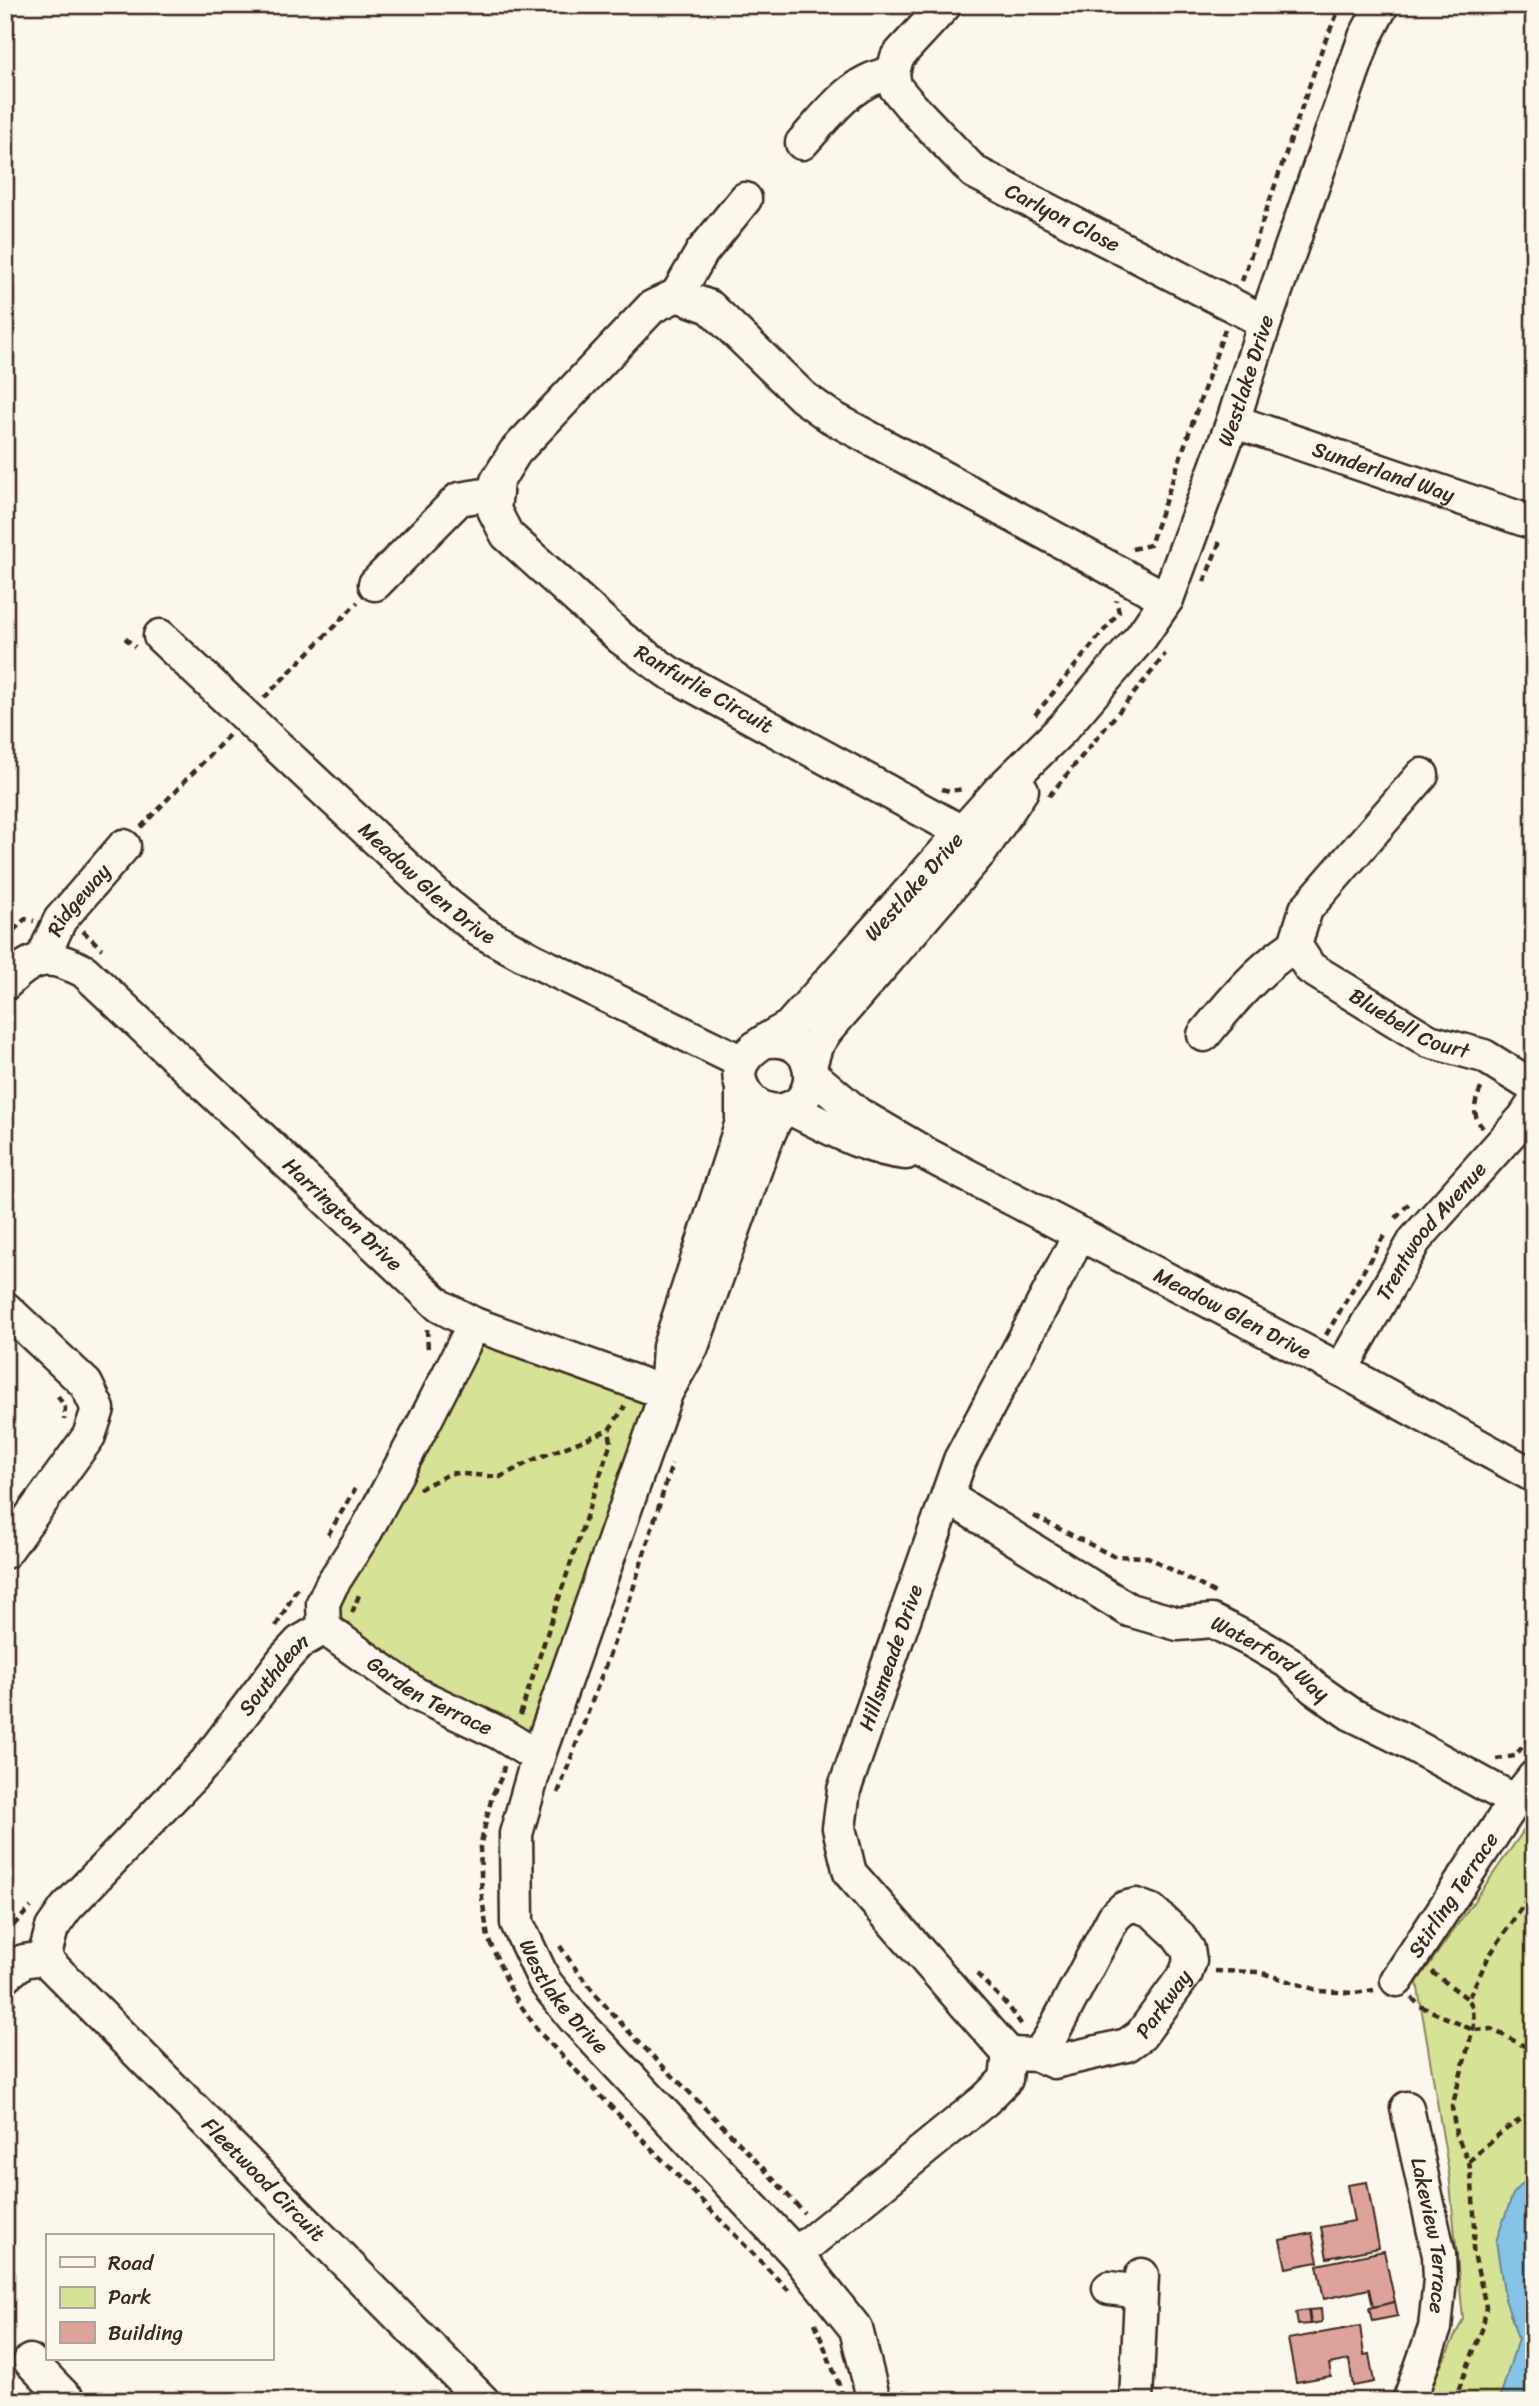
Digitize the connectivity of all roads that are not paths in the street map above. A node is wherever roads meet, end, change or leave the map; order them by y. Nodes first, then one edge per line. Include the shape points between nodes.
1 (945, 5) edge
2 (1382, 5) edge
3 (893, 73) junction
4 (802, 143) dead end
5 (745, 200) dead end
6 (677, 295) junction
7 (1265, 322) junction
8 (1233, 422) junction
9 (496, 493) junction
10 (1534, 523) edge
11 (375, 584) road end
12 (1167, 599) junction
13 (160, 636) dead end
14 (1063, 728) junction
15 (1422, 775) dead end
16 (964, 833) junction
17 (124, 846) road end
18 (1295, 945) junction
19 (53, 960) junction
20 (5, 984) edge
21 (1204, 1035) dead end
22 (749, 1064) junction
23 (811, 1070) junction
24 (1534, 1087) edge
25 (786, 1109) junction
26 (1530, 1115) edge
27 (928, 1155) junction
28 (1080, 1234) junction
29 (5, 1308) edge
30 (474, 1324) junction
31 (1341, 1370) junction
32 (666, 1393) junction
33 (1534, 1476) edge
34 (948, 1497) junction
35 (5, 1552) edge
36 (335, 1626) junction
37 (538, 1757) junction
38 (1534, 1777) edge
39 (1515, 1801) junction
40 (44, 1958) junction
41 (5, 1976) edge
42 (1399, 1980) road end
43 (1026, 2055) junction
44 (1407, 2108) dead end
45 (807, 2245) junction
46 (1109, 2288) dead end
47 (30, 2361) dead end
48 (888, 2395) edge
49 (69, 2401) edge
50 (483, 2401) edge
51 (1136, 2401) edge
52 (1409, 2401) edge

1 - 3 street via 897,57
2 - 7 street, Westlake Drive via 1365,37
3 - 4 street via 859,84
3 - 7 street, Carlyon Close via 895,87 974,172
5 - 6 street via 702,252
6 - 9 street via 652,307 515,452 497,481
6 - 12 street via 710,307 803,397 831,417
7 - 8 street, Westlake Drive
8 - 10 street, Sunderland Way
8 - 12 street, Westlake Drive
9 - 11 street via 459,499
9 - 16 street, Ranfurlie Circuit via 494,510 507,535 621,638 668,672
12 - 14 street, Westlake Drive via 1141,637
13 - 22 street, Meadow Glen Drive via 440,899 480,931
14 - 16 street, Westlake Drive
14 - 23 street, Westlake Drive via 982,850 826,1031 816,1046
15 - 18 street via 1306,909
16 - 22 street, Westlake Drive via 789,1027
17 - 19 street, Ridgeway via 64,915
18 - 21 street via 1253,977
18 - 24 street, Bluebell Court via 1310,968 1429,1041 1484,1056
19 - 20 street, Ridgeway via 21,968
19 - 30 street, Harrington Drive via 84,971 436,1302
22 - 23 street, Meadow Glen Drive via 774,1040 786,1041 805,1056
22 - 25 street, Meadow Glen Drive via 754,1103
22 - 32 street, Westlake Drive via 742,1122 669,1348
23 - 25 street, Westlake Drive via 805,1094
23 - 27 street, Meadow Glen Drive via 858,1114
25 - 27 street, Meadow Glen Drive via 885,1151
25 - 32 street, Westlake Drive via 764,1145 692,1347
26 - 31 street, Trentwood Avenue via 1415,1240
27 - 28 street, Meadow Glen Drive
28 - 31 street, Meadow Glen Drive
28 - 34 street, Hillsmeade Drive via 960,1460
29 - 35 street via 86,1384 99,1409 89,1436
30 - 32 street, Harrington Drive
30 - 36 street, Southdean via 378,1509 323,1603
31 - 33 street, Meadow Glen Drive
32 - 37 street, Westlake Drive
34 - 39 street, Waterford Way via 1129,1610 1178,1624 1212,1621 1250,1640 1288,1662 1314,1688 1351,1714
34 - 43 street, Hillsmeade Drive via 844,1790 839,1828 849,1873
36 - 37 street, Garden Terrace via 416,1694
36 - 40 street, Southdean via 299,1642 284,1659 206,1762 66,1908 52,1928
37 - 45 street, Westlake Drive via 516,1834 517,1923 545,1982 590,2035
38 - 39 street, Stirling Terrace
39 - 42 street, Stirling Terrace
40 - 41 street via 23,1961
40 - 50 street, Fleetwood Circuit
43 - 43 street, Parkway via 1050,2038 1114,1917 1124,1908 1136,1905 1152,1911 1188,1949 1186,1973 1141,2035 1127,2045 1054,2062
43 - 45 street, Parkway via 985,2100
44 - 52 street, Lakeview Terrace via 1439,2255 1440,2279 1435,2328
45 - 48 street, Westlake Drive
46 - 51 street via 1141,2283
47 - 49 street

